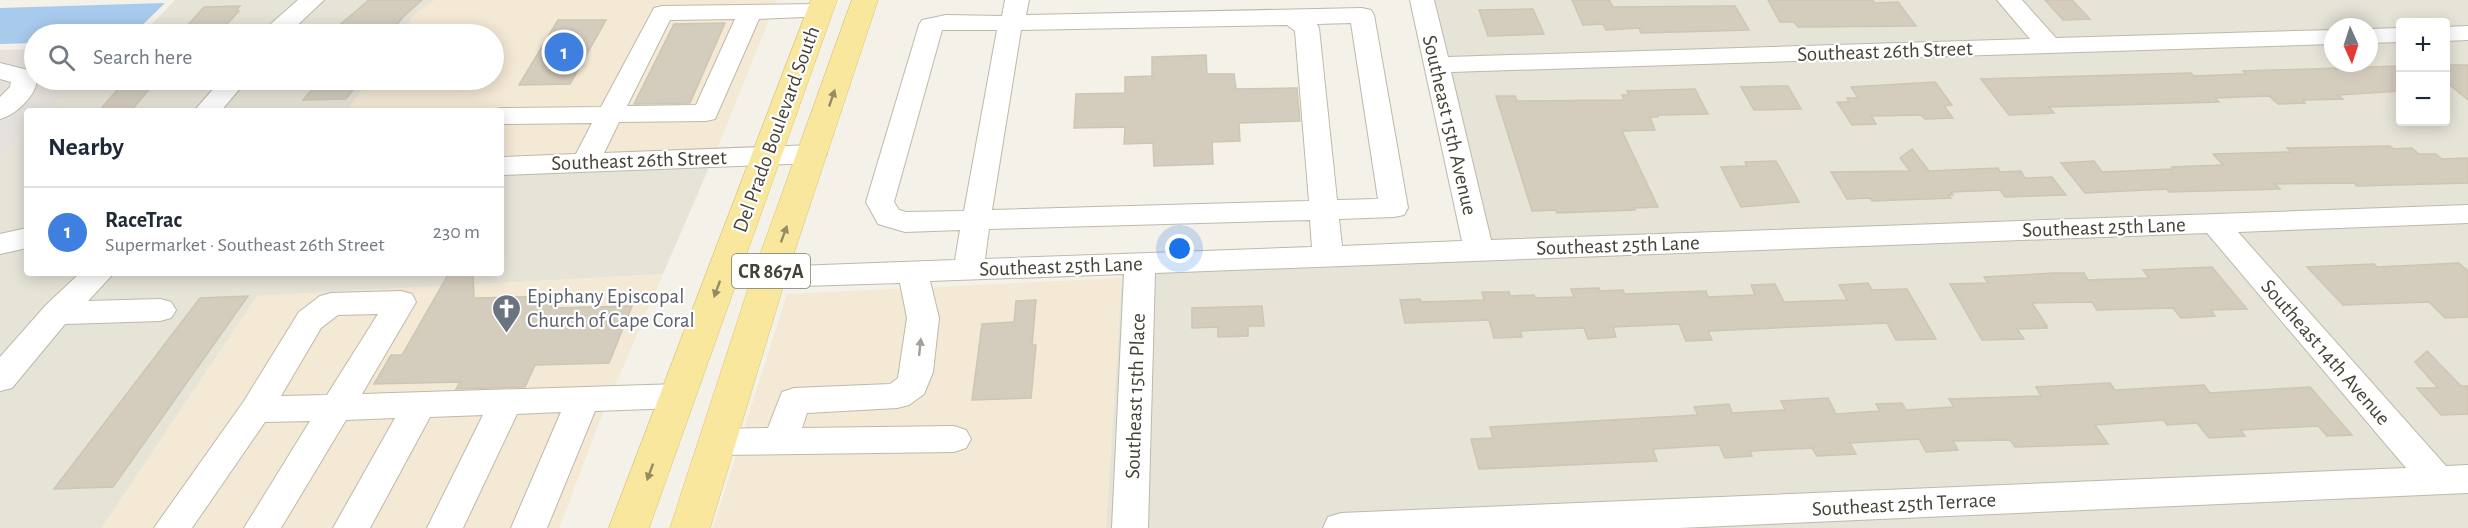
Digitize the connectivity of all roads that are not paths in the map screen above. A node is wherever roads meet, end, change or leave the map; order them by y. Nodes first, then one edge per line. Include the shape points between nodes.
1 (312, 0) edge
2 (865, 0) edge
3 (1422, 0) edge
4 (2009, 0) edge
5 (822, 5) edge
6 (750, 12) junction
7 (1015, 12) edge
8 (1292, 18) junction
9 (284, 24) edge
10 (2468, 33) edge
11 (2450, 34) edge
12 (2396, 35) edge
13 (2378, 36) edge
14 (2324, 37) edge
15 (2050, 46) junction
16 (1438, 65) junction
17 (0, 71) edge
18 (225, 90) edge
19 (210, 108) edge
20 (0, 111) edge
21 (504, 116) edge
22 (609, 116) junction
23 (813, 154) junction
24 (765, 155) junction
25 (586, 162) junction
26 (504, 166) edge
27 (1324, 210) junction
28 (2468, 214) edge
29 (976, 219) junction
30 (2214, 224) junction
31 (24, 239) edge
32 (0, 244) edge
33 (1479, 250) junction
34 (1328, 256) junction
35 (1140, 263) junction
36 (968, 269) junction
37 (913, 272) junction
38 (96, 276) edge
39 (768, 276) junction
40 (160, 310) dead end
41 (57, 313) junction
42 (0, 379) edge
43 (678, 396) junction
44 (897, 396) junction
45 (583, 399) junction
46 (507, 402) junction
47 (420, 404) junction
48 (336, 407) junction
49 (256, 410) junction
50 (954, 439) dead end
51 (887, 440) junction
52 (781, 441) junction
53 (717, 442) junction
54 (2453, 480) edge
55 (172, 528) edge
56 (262, 528) edge
57 (351, 528) edge
58 (445, 528) edge
59 (529, 528) edge
60 (629, 528) edge
61 (690, 528) edge
62 (1130, 528) edge
63 (1341, 528) edge

1 - 9 street
23 -> 2 main road, Del Prado Boulevard South / CR 867A
3 - 16 street, Southeast 15th Avenue
4 - 15 street
5 - 6 street
5 - 24 main road, Del Prado Boulevard South / CR 867A
6 - 22 street via 662,13
6 - 22 street via 706,113
7 - 8 street
7 - 29 street
7 - 29 street via 931,25 880,202 888,217 905,222
8 - 27 street via 1307,28
8 - 27 street via 1362,15 1394,208
10 - 11 street
12 - 13 street
14 - 15 street, Southeast 26th Street
15 - 16 street, Southeast 26th Street
16 - 33 street, Southeast 15th Avenue
17 - 20 street via 19,75 24,81 23,89
18 - 19 street
21 - 22 street
22 - 25 street
23 - 24 street, Southeast 26th Street
39 -> 23 main road, Del Prado Boulevard South / CR 867A
24 - 25 street, Southeast 26th Street
24 -> 43 main road, Del Prado Boulevard South / CR 867A
25 - 26 street, Southeast 26th Street
27 - 29 street
27 - 34 street
28 - 30 street, Southeast 25th Lane
29 - 36 street
30 - 33 street, Southeast 25th Lane
30 - 54 street, Southeast 14th Avenue
31 - 32 street
33 - 34 street, Southeast 25th Lane
34 - 35 street, Southeast 25th Lane
35 - 36 street, Southeast 25th Lane
35 - 62 street, Southeast 15th Place
36 - 37 street, Southeast 25th Lane
37 - 39 street, Southeast 25th Lane
44 -> 37 street via 912,386 917,372 923,318
38 - 41 street
39 - 53 main road, Del Prado Boulevard South / CR 867A
40 - 41 street
41 - 42 street
43 - 45 street
43 -> 60 main road, Del Prado Boulevard South / CR 867A
44 - 51 street
44 - 52 street via 794,401
45 - 46 street
45 - 59 street
46 - 47 street
46 - 58 street
47 - 48 street
47 - 57 street
48 - 49 street
48 - 49 street via 400,302 331,304 310,320
48 - 56 street
49 - 55 street
50 - 51 street
51 - 52 street
52 - 53 street
53 - 61 main road, Del Prado Boulevard South / CR 867A
54 - 63 street, Southeast 25th Terrace

